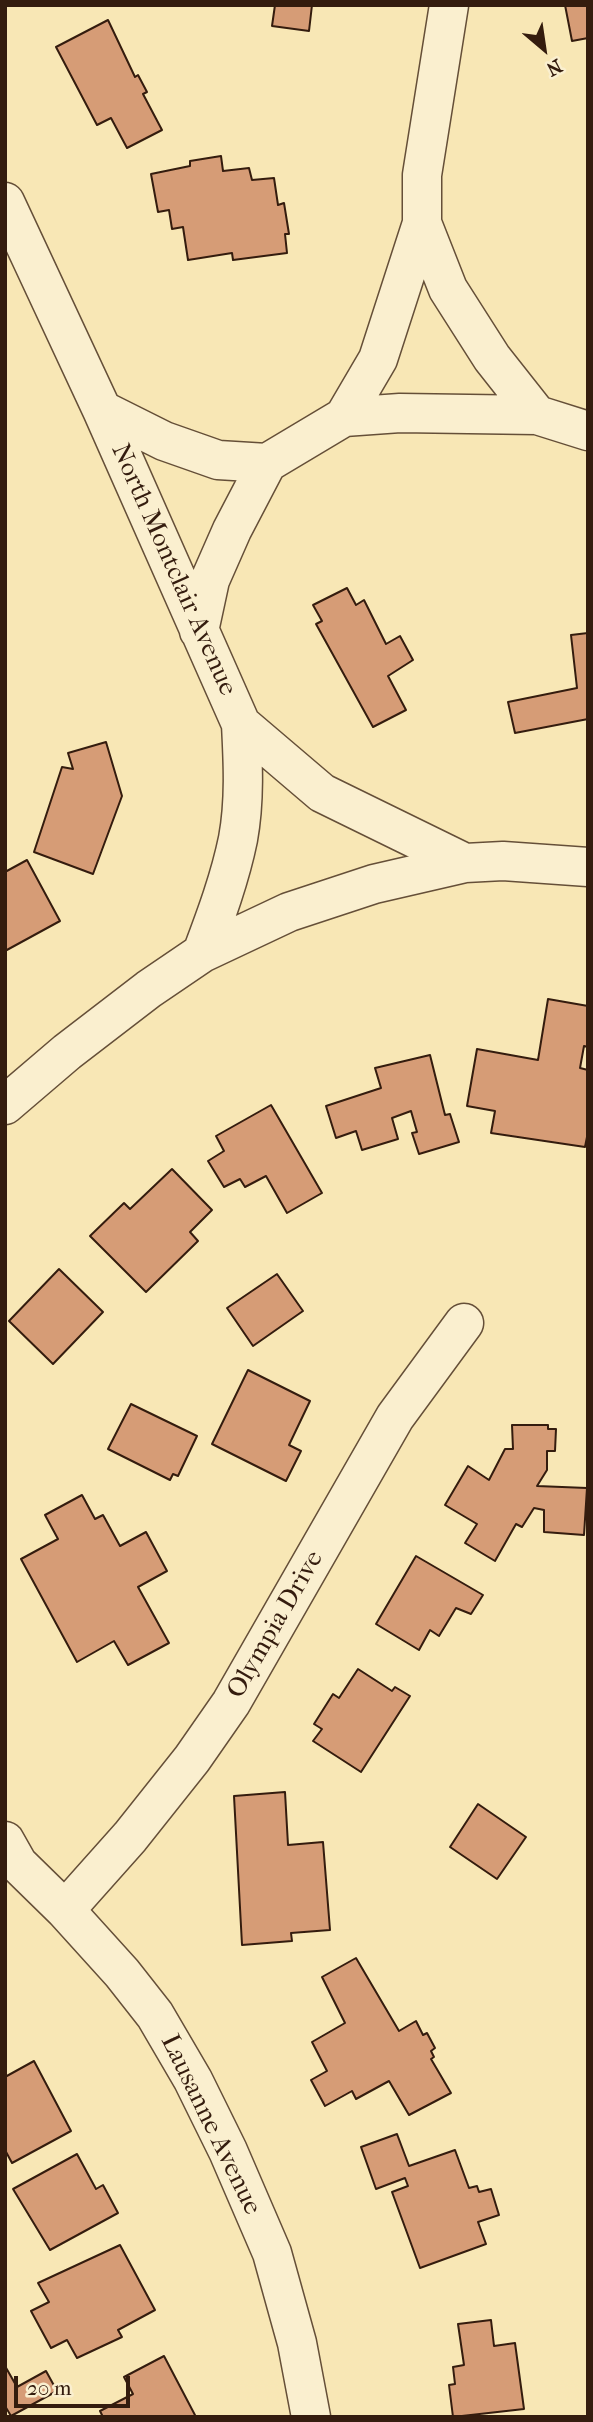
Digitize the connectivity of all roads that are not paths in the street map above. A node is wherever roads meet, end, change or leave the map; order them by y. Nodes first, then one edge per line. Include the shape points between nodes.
1 (449, 5) edge
2 (5, 202) edge
3 (422, 223) junction
4 (102, 410) junction
5 (537, 415) junction
6 (344, 417) junction
7 (588, 431) edge
8 (267, 463) junction
9 (199, 631) junction
10 (241, 724) junction
11 (465, 863) junction
12 (588, 867) edge
13 (202, 953) junction
14 (5, 1105) edge
15 (464, 1323) dead end
16 (10, 1855) edge
17 (65, 1910) junction
18 (311, 2417) edge

1 - 3 street via 422,175
2 - 4 street, North Montclair Avenue
3 - 5 street via 448,289 492,358
3 - 6 street via 378,359
4 - 8 street via 164,441 219,460
4 - 9 street, North Montclair Avenue
5 - 6 street
5 - 7 street
6 - 8 street
8 - 9 street via 210,580
9 - 10 street, North Montclair Avenue
10 - 11 street via 322,793
10 - 13 street, North Montclair Avenue via 238,838 223,898
11 - 12 street
11 - 13 street via 374,884 289,912
13 - 14 street via 77,1044
15 - 17 street, Olympia Drive via 395,1418 231,1703 130,1837
16 - 17 street, Lausanne Avenue
17 - 18 street, Lausanne Avenue via 155,2015 222,2139 272,2253

